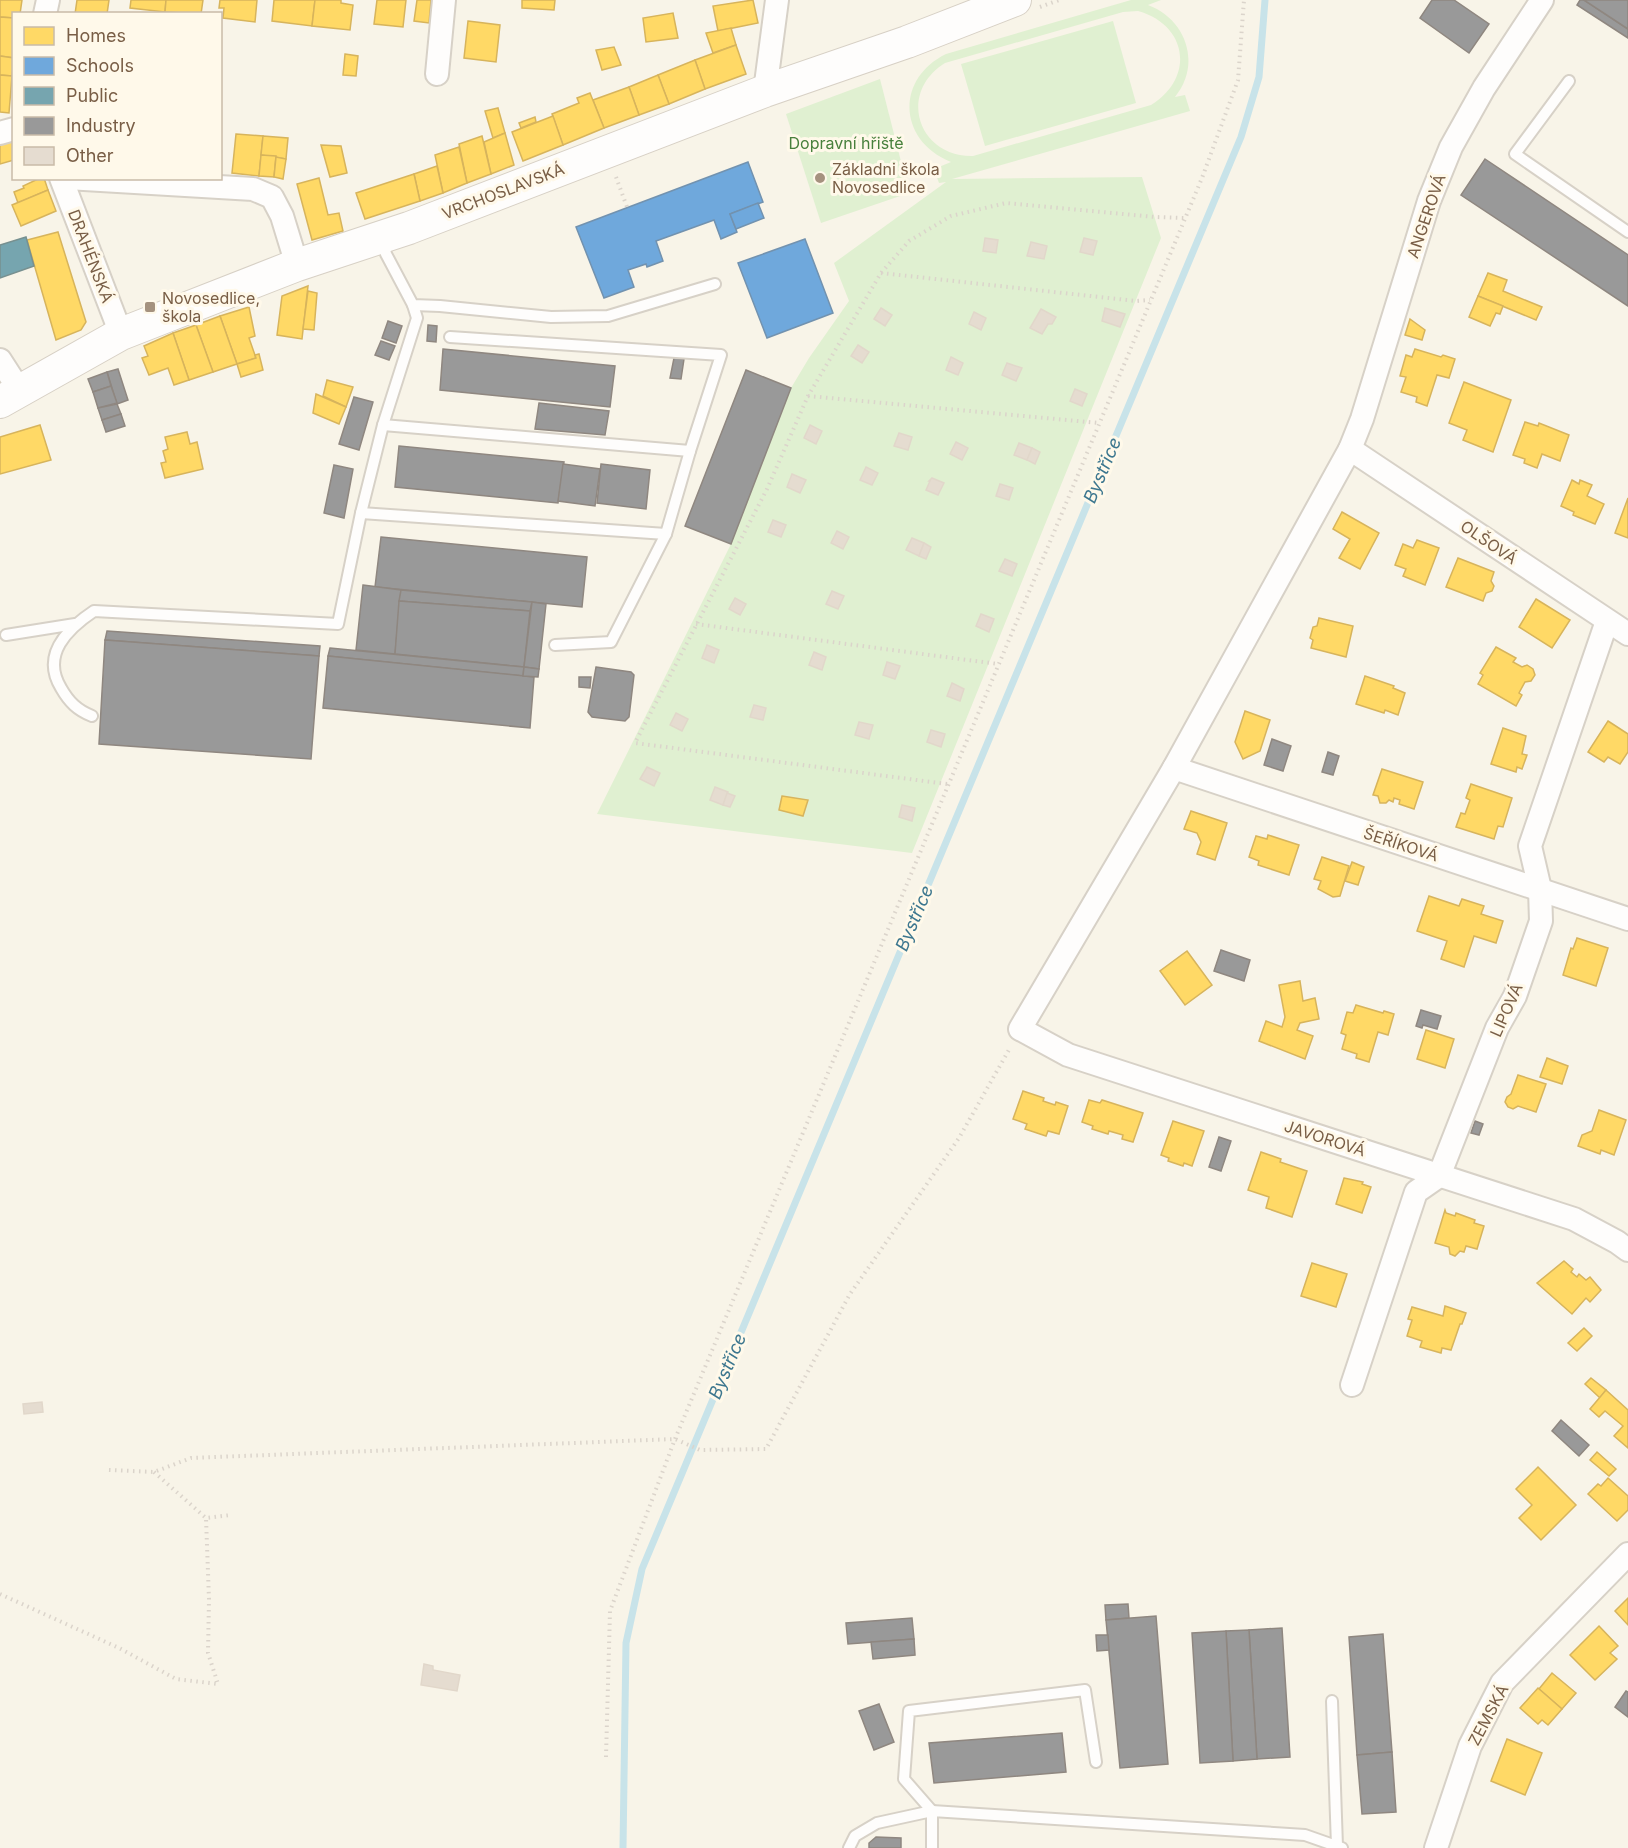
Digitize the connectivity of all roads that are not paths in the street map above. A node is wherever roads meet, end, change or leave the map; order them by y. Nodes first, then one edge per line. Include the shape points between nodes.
1 (444, 0) edge
2 (777, 0) edge
3 (1015, 0) edge
4 (1542, 0) edge
5 (436, 74) dead end
6 (1569, 81) dead end
7 (765, 91) junction
8 (62, 180) edge
9 (102, 180) edge
10 (1628, 232) edge
11 (382, 236) junction
12 (297, 266) junction
13 (715, 284) dead end
14 (413, 305) junction
15 (121, 334) junction
16 (450, 337) dead end
17 (0, 360) edge
18 (10, 397) edge
19 (383, 425) junction
20 (1350, 449) junction
21 (690, 451) junction
22 (361, 513) junction
23 (666, 534) junction
24 (1607, 621) junction
25 (75, 624) junction
26 (1628, 634) edge
27 (6, 635) dead end
28 (555, 645) dead end
29 (92, 716) dead end
30 (1174, 768) junction
31 (1540, 890) junction
32 (1628, 919) edge
33 (1020, 1029) joint
34 (1439, 1176) junction
35 (1628, 1250) edge
36 (1352, 1385) dead end
37 (1628, 1554) edge
38 (1332, 1701) dead end
39 (1096, 1762) dead end
40 (932, 1811) junction
41 (1305, 1835) junction
42 (1340, 1847) edge
43 (849, 1848) edge
44 (932, 1848) edge
45 (1302, 1848) edge
46 (1436, 1848) edge

1 - 5 street
2 - 7 street
3 - 7 street, VRCHOSLAVSKÁ
4 - 20 street, ANGEROVÁ via 1450,147
6 - 10 lane via 1515,154
7 - 11 street, VRCHOSLAVSKÁ
8 - 15 street, DRAHÉNSKÁ
9 - 12 street via 253,189 273,196
11 - 12 street, VRCHOSLAVSKÁ
11 - 14 lane via 386,254
12 - 15 street, VRCHOSLAVSKÁ
13 - 14 lane via 608,316 551,317
14 - 19 lane via 417,318
15 - 18 street, VRCHOSLAVSKÁ
16 - 21 lane via 721,355
17 - 18 street
19 - 21 lane
19 - 22 lane
20 - 24 street, OLŠOVÁ
20 - 30 street, ANGEROVÁ
21 - 23 lane
22 - 23 lane
22 - 25 lane via 338,624 94,611
23 - 28 lane via 611,642
24 - 26 street, OLŠOVÁ
24 - 31 street, LIPOVÁ via 1530,846
25 - 27 lane
25 - 29 lane via 53,658 57,682 68,700
30 - 31 street, ŠEŘÍKOVÁ
30 - 33 street, ANGEROVÁ
31 - 32 street, ŠEŘÍKOVÁ
31 - 34 street, LIPOVÁ via 1541,921 1515,996 1497,1028
33 - 34 street, JAVOROVÁ via 1068,1055
34 - 35 street, JAVOROVÁ via 1574,1219
34 - 36 street via 1416,1192
37 - 46 street, ZEMSKÁ via 1502,1683 1470,1746
38 - 42 lane
39 - 40 lane via 1085,1690 909,1711 904,1779
40 - 41 lane
40 - 43 lane via 877,1823 855,1836
40 - 44 lane
41 - 42 lane
41 - 45 lane

